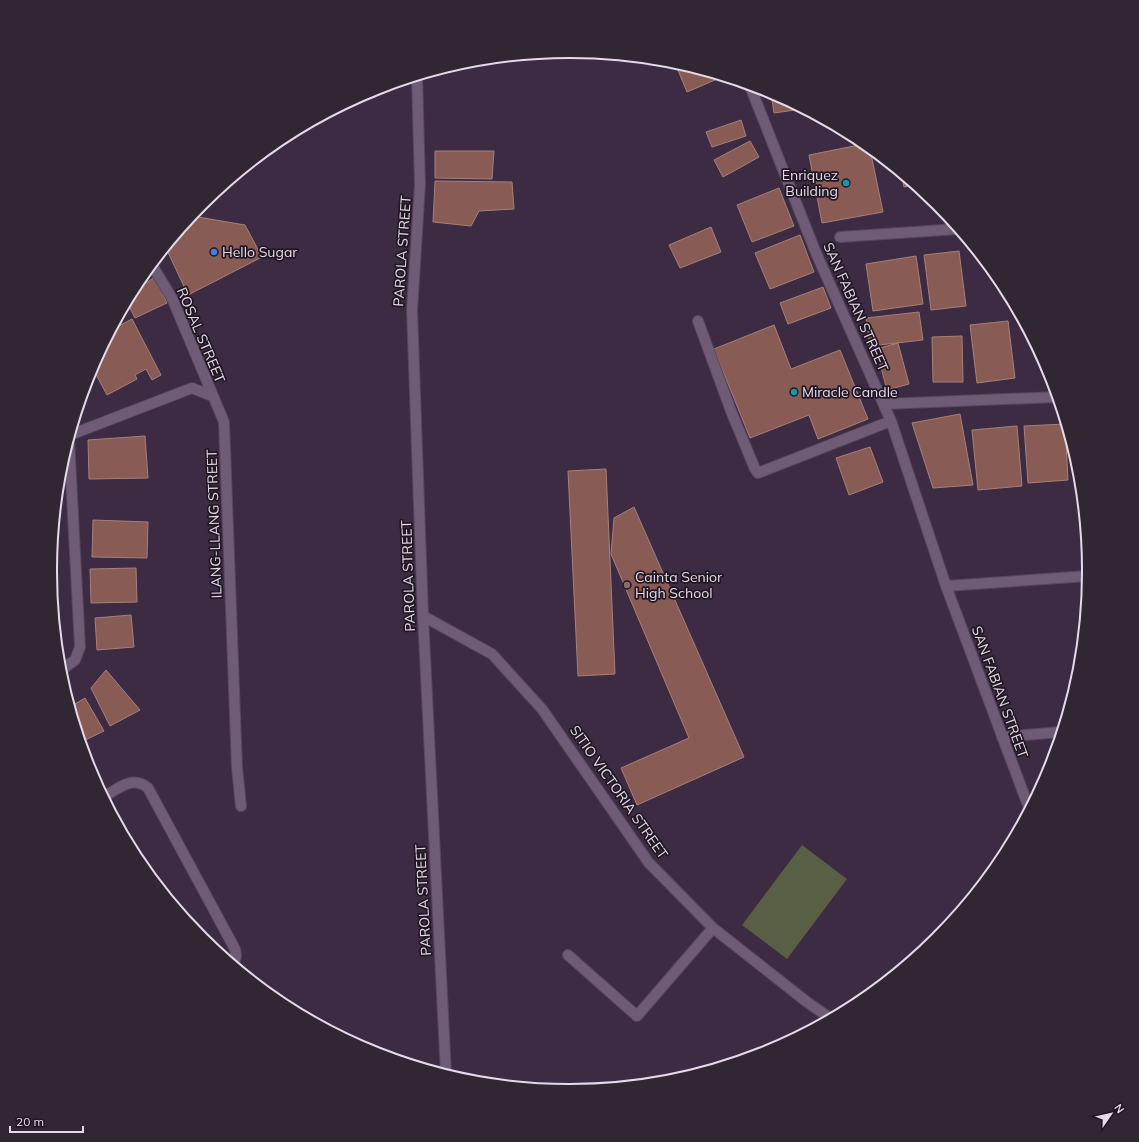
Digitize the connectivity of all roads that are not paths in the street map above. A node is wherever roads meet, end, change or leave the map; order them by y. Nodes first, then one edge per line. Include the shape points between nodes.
1 (417, 82) edge
2 (753, 93) edge
3 (949, 226) edge
4 (840, 237) dead end
5 (155, 270) edge
6 (698, 321) dead end
7 (212, 396) junction
8 (1052, 397) edge
9 (884, 404) junction
10 (891, 422) junction
11 (76, 433) edge
12 (70, 457) edge
13 (1082, 576) edge
14 (946, 586) junction
15 (423, 616) junction
16 (66, 666) edge
17 (1056, 732) edge
18 (1002, 737) junction
19 (108, 794) edge
20 (1027, 802) edge
21 (241, 806) dead end
22 (713, 928) junction
23 (568, 955) dead end
24 (235, 959) edge
25 (826, 1015) edge
26 (446, 1068) edge

1 - 15 street, PAROLA STREET via 420,184 412,310
2 - 9 street, SAN FABIAN STREET via 816,253
3 - 4 street
5 - 7 street, ROSAL STREET via 172,298
6 - 10 street via 731,411 758,473
7 - 11 street via 192,388
7 - 21 street, ILANG-LLANG STREET via 224,422 237,768
8 - 9 street
9 - 10 street, SAN FABIAN STREET
10 - 14 street, SAN FABIAN STREET
12 - 16 street via 80,647 75,660
13 - 14 street
14 - 18 street, SAN FABIAN STREET
15 - 22 street, SITIO VICTORIA STREET via 492,654 542,709 649,863
15 - 26 street, PAROLA STREET
17 - 18 street
18 - 20 street, SAN FABIAN STREET
19 - 24 street via 127,783 142,783 148,788 234,949
22 - 23 street via 637,1016
22 - 25 street, SITIO VICTORIA STREET

